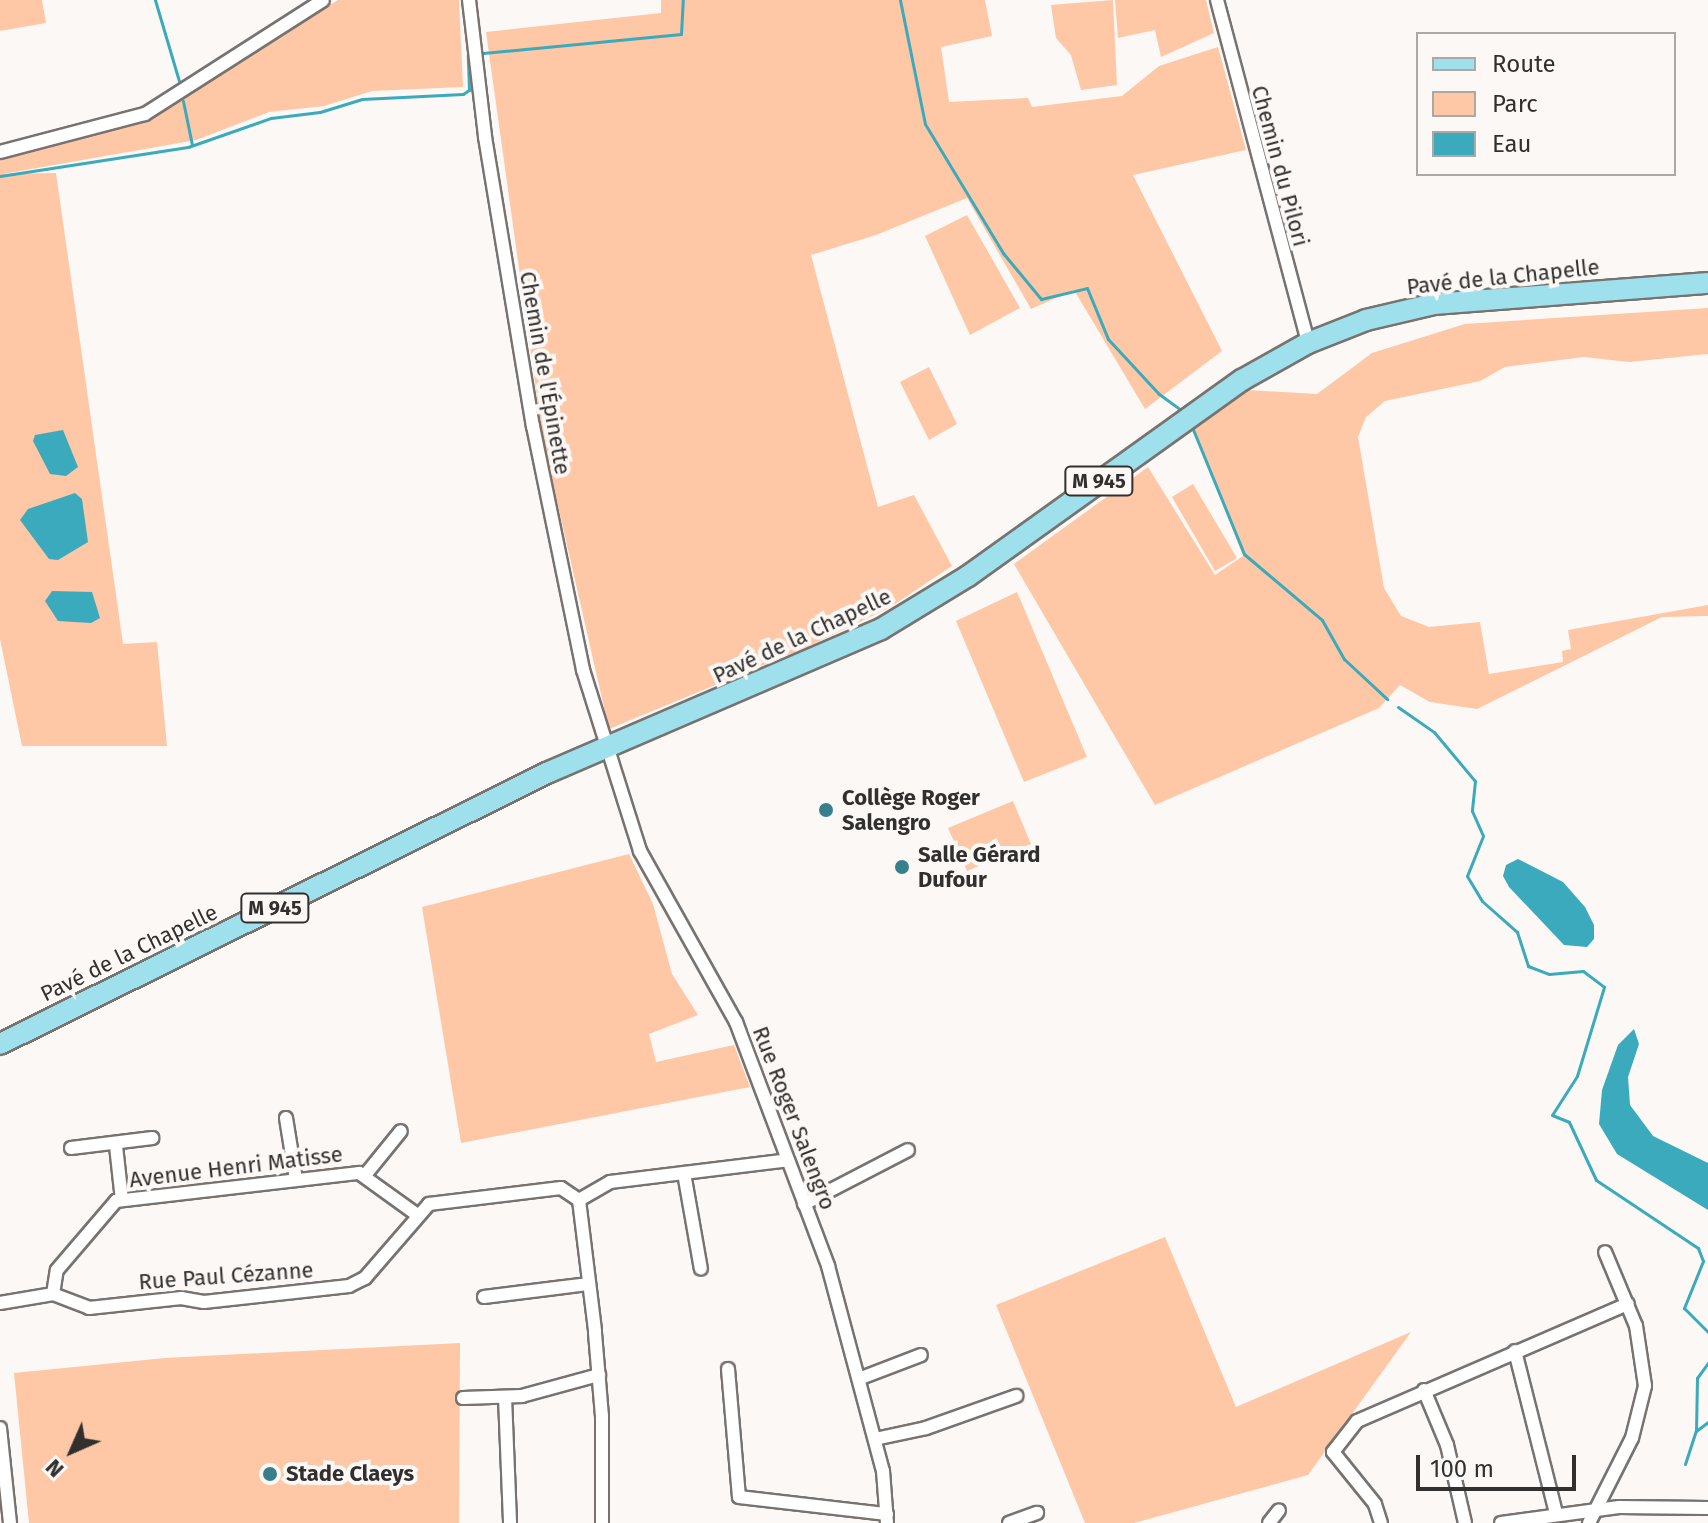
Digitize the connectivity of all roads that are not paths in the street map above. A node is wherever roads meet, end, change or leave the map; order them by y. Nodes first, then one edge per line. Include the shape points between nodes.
1 (323, 0) edge
2 (469, 0) edge
3 (1217, 0) edge
4 (0, 152) edge
5 (1708, 283) edge
6 (1308, 343) junction
7 (606, 747) junction
8 (0, 1044) edge
9 (286, 1118) dead end
10 (401, 1131) dead end
11 (152, 1138) dead end
12 (116, 1146) junction
13 (71, 1148) dead end
14 (908, 1150) dead end
15 (788, 1160) junction
16 (684, 1173) junction
17 (366, 1174) junction
18 (296, 1180) junction
19 (122, 1200) junction
20 (579, 1200) junction
21 (804, 1204) junction
22 (416, 1214) junction
23 (1605, 1252) dead end
24 (701, 1269) dead end
25 (589, 1284) junction
26 (53, 1294) junction
27 (484, 1297) dead end
28 (0, 1303) edge
29 (1628, 1304) junction
30 (1515, 1351) junction
31 (921, 1355) dead end
32 (728, 1369) dead end
33 (599, 1375) junction
34 (861, 1378) junction
35 (1424, 1390) junction
36 (1016, 1396) dead end
37 (505, 1397) junction
38 (463, 1398) dead end
39 (0, 1428) edge
40 (875, 1439) junction
41 (1708, 1508) edge
42 (1596, 1509) junction
43 (1279, 1510) dead end
44 (1037, 1513) dead end
45 (1556, 1513) junction
46 (887, 1518) edge
47 (10, 1523) edge
48 (510, 1523) edge
49 (602, 1523) edge
50 (1009, 1523) edge
51 (1269, 1523) edge
52 (1381, 1523) edge
53 (1465, 1523) edge
54 (1501, 1523) edge
55 (1589, 1523) edge

1 - 4 street via 145,114
2 - 7 street, Chemin de l'Épinette via 485,137 558,562
3 - 6 street, Chemin du Pilori
5 - 6 main road, Pavé de la Chapelle / M 945 via 1434,304 1366,320
6 - 7 main road, Pavé de la Chapelle / M 945 via 1232,386 904,617 819,660
7 - 8 main road, Pavé de la Chapelle / M 945
7 - 15 street, Rue Roger Salengro via 644,861 736,1022
9 - 18 street
10 - 17 street
11 - 12 street
12 - 13 street
12 - 19 street
14 - 21 street
15 - 16 street
15 - 21 street, Rue Roger Salengro
16 - 20 street via 605,1183
16 - 24 street
17 - 18 street, Avenue Henri Matisse
17 - 22 street, Avenue Henri Matisse
18 - 19 street, Avenue Henri Matisse
19 - 26 street, Avenue Henri Matisse via 106,1208 60,1265
20 - 22 street via 561,1188 434,1203
20 - 25 street
21 - 34 street, Rue Roger Salengro
22 - 26 street, Rue Paul Cézanne via 369,1273 349,1286 89,1308
23 - 29 street
25 - 27 street
25 - 33 street
26 - 28 street
29 - 30 street
29 - 42 street via 1642,1348 1644,1397 1632,1438
30 - 35 street
30 - 45 street
31 - 34 street
32 - 46 street via 735,1489 741,1499
33 - 37 street
33 - 49 street
34 - 40 street, Rue Roger Salengro
35 - 52 street via 1362,1418 1333,1452 1378,1508
35 - 53 street via 1447,1445
36 - 40 street via 926,1428
37 - 38 street
37 - 48 street
39 - 47 street
40 - 46 street, Rue Roger Salengro
41 - 42 street
42 - 45 street
42 - 55 street
43 - 51 street
44 - 50 street
45 - 54 street

